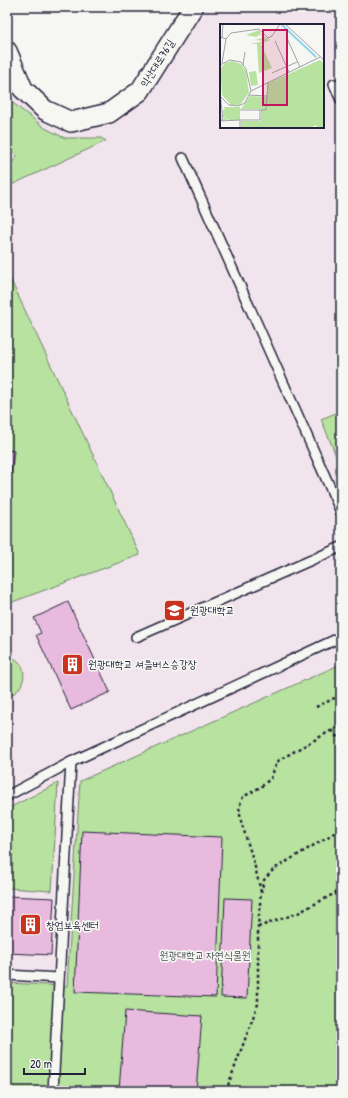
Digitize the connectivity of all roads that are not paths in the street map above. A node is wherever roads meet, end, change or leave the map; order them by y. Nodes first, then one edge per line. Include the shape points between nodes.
1 (193, 7) edge
2 (7, 51) edge
3 (334, 84) dead end
4 (341, 100) edge
5 (182, 158) dead end
6 (341, 512) edge
7 (341, 547) edge
8 (136, 637) dead end
9 (341, 638) edge
10 (71, 762) junction
11 (7, 796) edge
12 (7, 975) edge
13 (59, 978) junction
14 (53, 1091) edge

1 - 2 street, 익산대로76길 via 140,91 109,113 71,122 45,110 23,89
3 - 4 lane
5 - 6 lane
7 - 8 lane
9 - 10 lane
10 - 11 lane
10 - 13 lane
12 - 13 lane
13 - 14 lane

